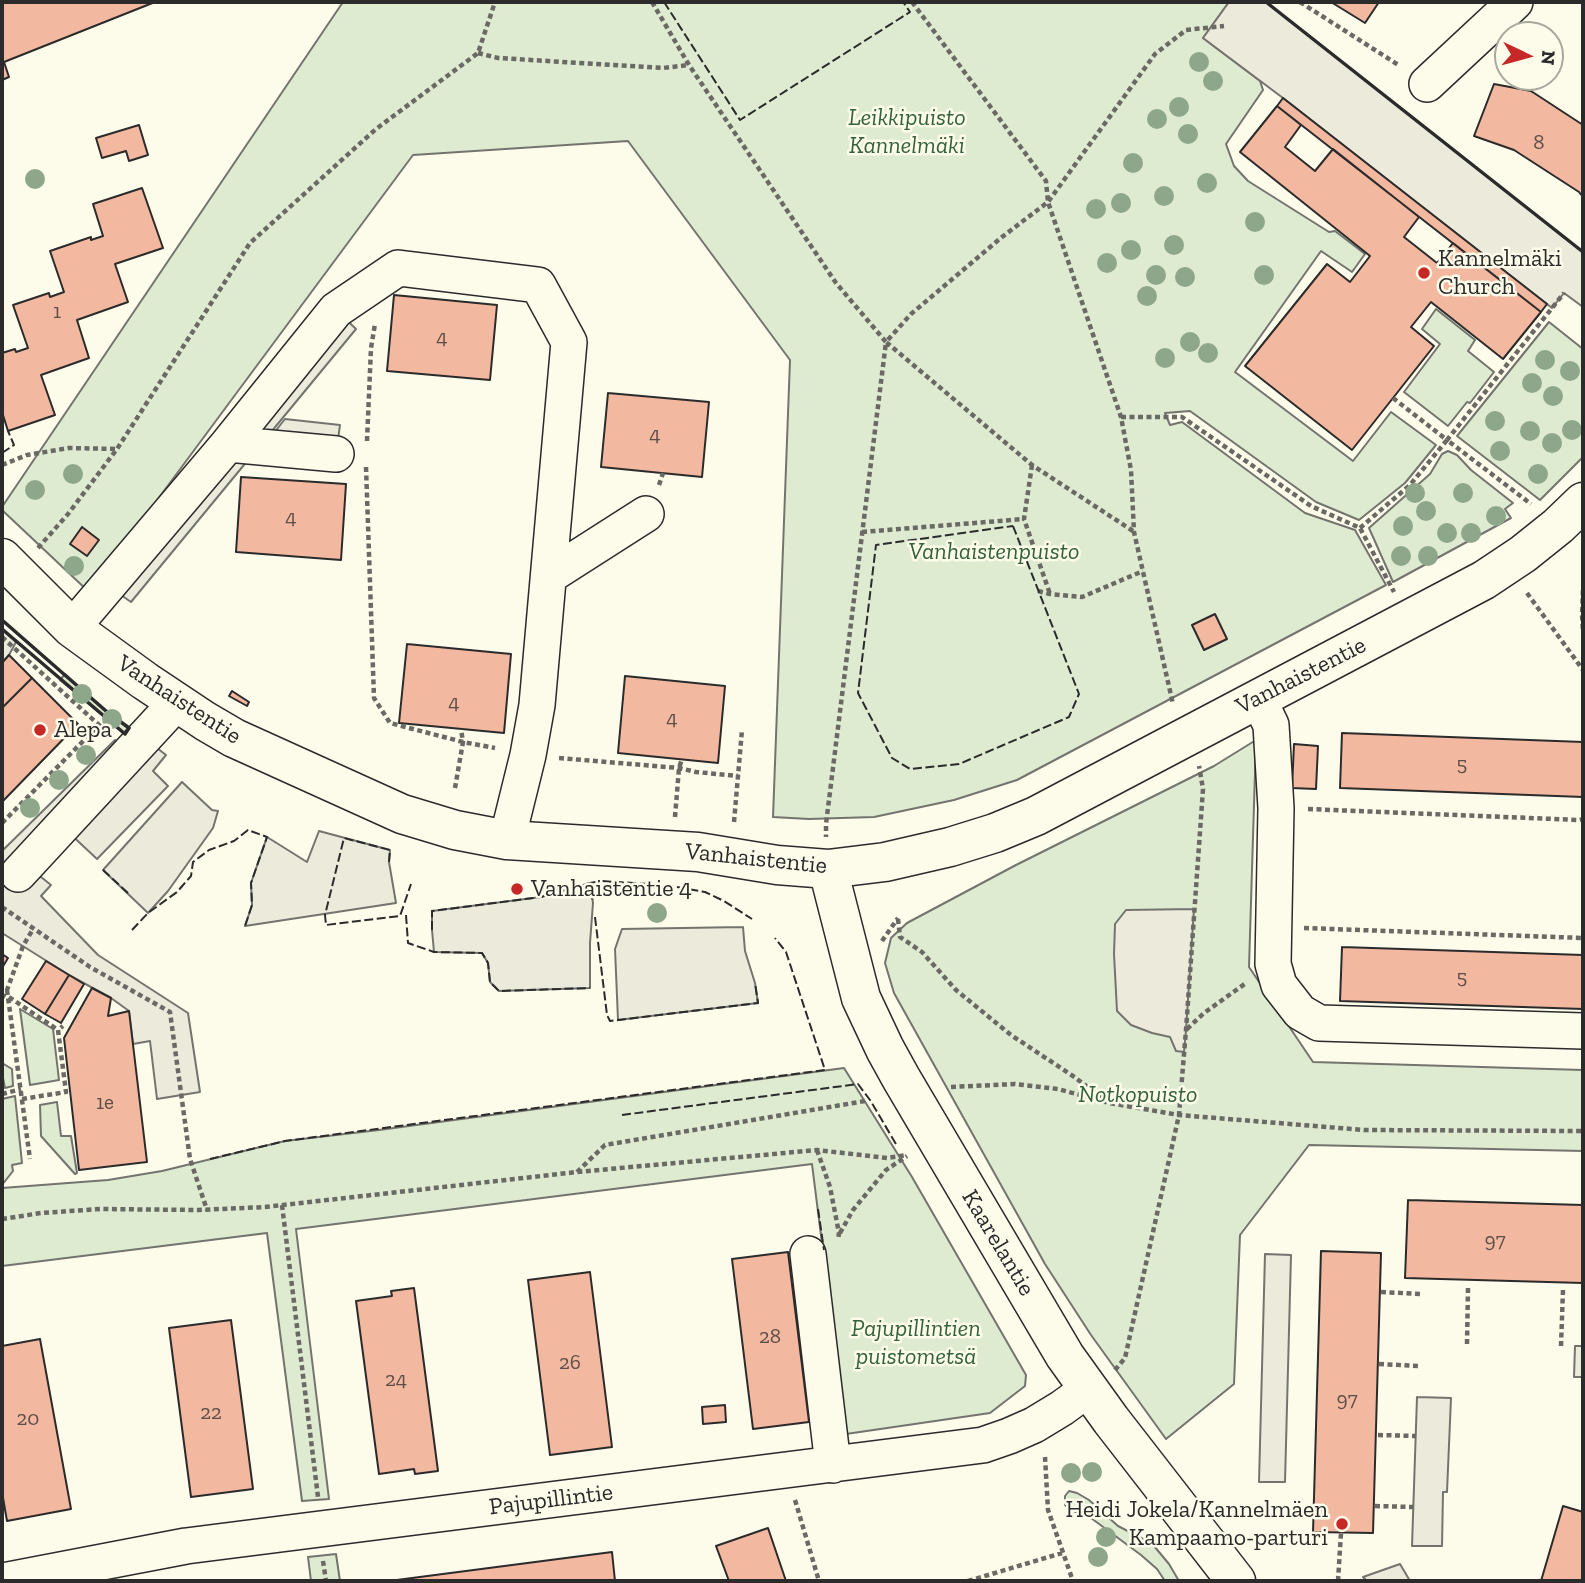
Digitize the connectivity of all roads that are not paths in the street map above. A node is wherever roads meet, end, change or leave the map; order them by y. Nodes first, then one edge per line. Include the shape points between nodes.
1 (1515, 2) edge
2 (1427, 84) road end
3 (228, 444) junction
4 (356, 457) road end
5 (1583, 502) edge
6 (646, 514) dead end
7 (9, 565) edge
8 (549, 576) junction
9 (72, 628) junction
10 (1258, 698) junction
11 (177, 702) junction
12 (507, 840) junction
13 (828, 869) junction
14 (18, 874) dead end
15 (1583, 1031) edge
16 (822, 1250) road end
17 (1099, 1382) junction
18 (833, 1465) junction
19 (3, 1581) edge
20 (1236, 1581) edge

1 - 2 street
3 - 4 street
3 - 8 street via 336,310 398,268 538,285 569,342
3 - 9 street
5 - 10 main road, Vanhaistentie via 1523,554 1484,580
6 - 8 street
7 - 9 main road, Vanhaistentie
8 - 12 street via 537,705
9 - 11 main road, Vanhaistentie
10 - 13 main road, Vanhaistentie via 1046,811 995,833 885,862
10 - 15 street via 1271,725 1276,808 1273,964 1279,985 1300,1012 1319,1023
11 - 12 main road, Vanhaistentie via 234,738 402,814
11 - 14 street
12 - 13 main road, Vanhaistentie via 698,852
13 - 17 main road, Kaarelantie via 861,998 885,1049 1059,1345
16 - 18 street
17 - 18 street, Pajupillintie via 1034,1425 983,1445
17 - 20 main road, Kaarelantie
18 - 19 street, Pajupillintie via 186,1546

